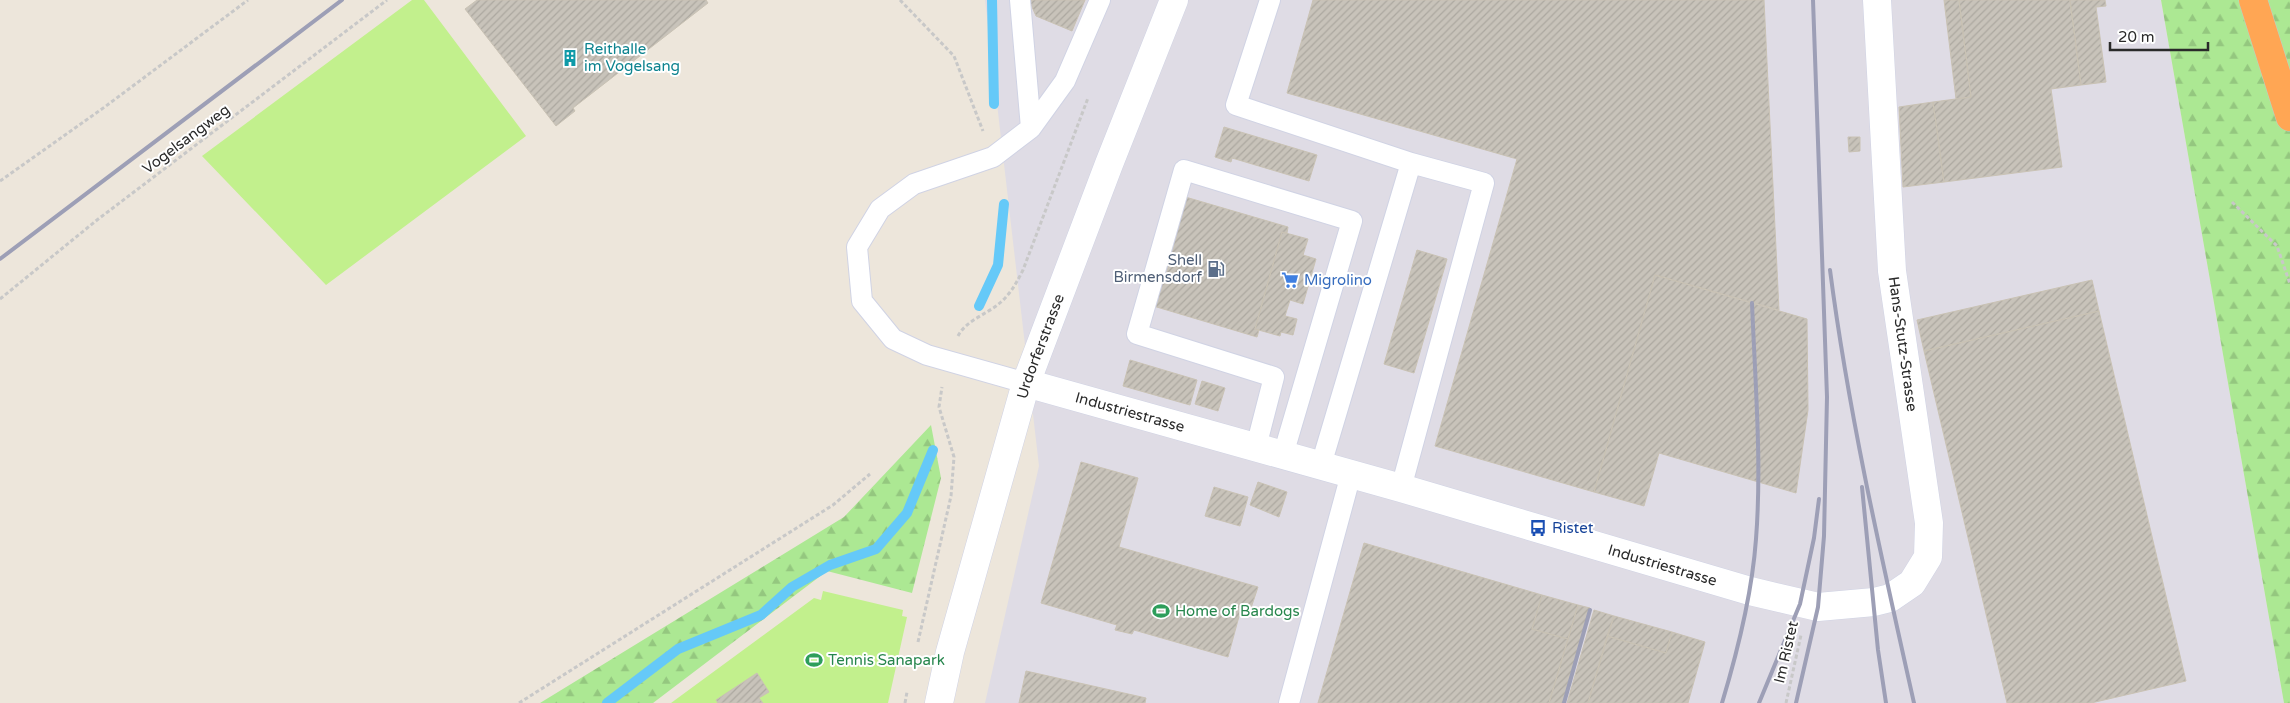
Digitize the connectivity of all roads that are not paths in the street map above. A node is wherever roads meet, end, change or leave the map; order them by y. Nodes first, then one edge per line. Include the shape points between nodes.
1 (1020, 0) edge
2 (1100, 0) edge
3 (1174, 0) edge
4 (1270, 0) edge
5 (1877, 0) edge
6 (2253, 0) edge
7 (2290, 117) edge
8 (1031, 128) junction
9 (1411, 163) junction
10 (1026, 383) junction
11 (1256, 446) junction
12 (1283, 455) junction
13 (1321, 465) junction
14 (1351, 474) junction
15 (1401, 488) junction
16 (1813, 606) joint
17 (939, 703) edge
18 (1288, 703) edge

1 - 8 lane
2 - 8 lane, Industriestrasse via 1065,80
3 - 10 street, Urdorferstrasse
4 - 9 lane via 1236,105
5 - 16 street, Hans-Stutz-Strasse via 1892,271 1930,523 1928,558 1912,583 1890,598
6 - 7 highway
8 - 10 lane, Industriestrasse via 993,157 914,184 880,209 857,247 862,301 893,339 927,355
9 - 13 lane
9 - 15 lane via 1484,183
10 - 11 street, Industriestrasse
10 - 17 street, Urdorferstrasse via 950,652
11 - 12 street, Industriestrasse
11 - 12 lane via 1274,377 1137,334 1184,170 1352,221
12 - 13 street, Industriestrasse
13 - 14 street, Industriestrasse
14 - 15 street, Industriestrasse
14 - 18 lane
15 - 16 street, Industriestrasse via 1750,591

